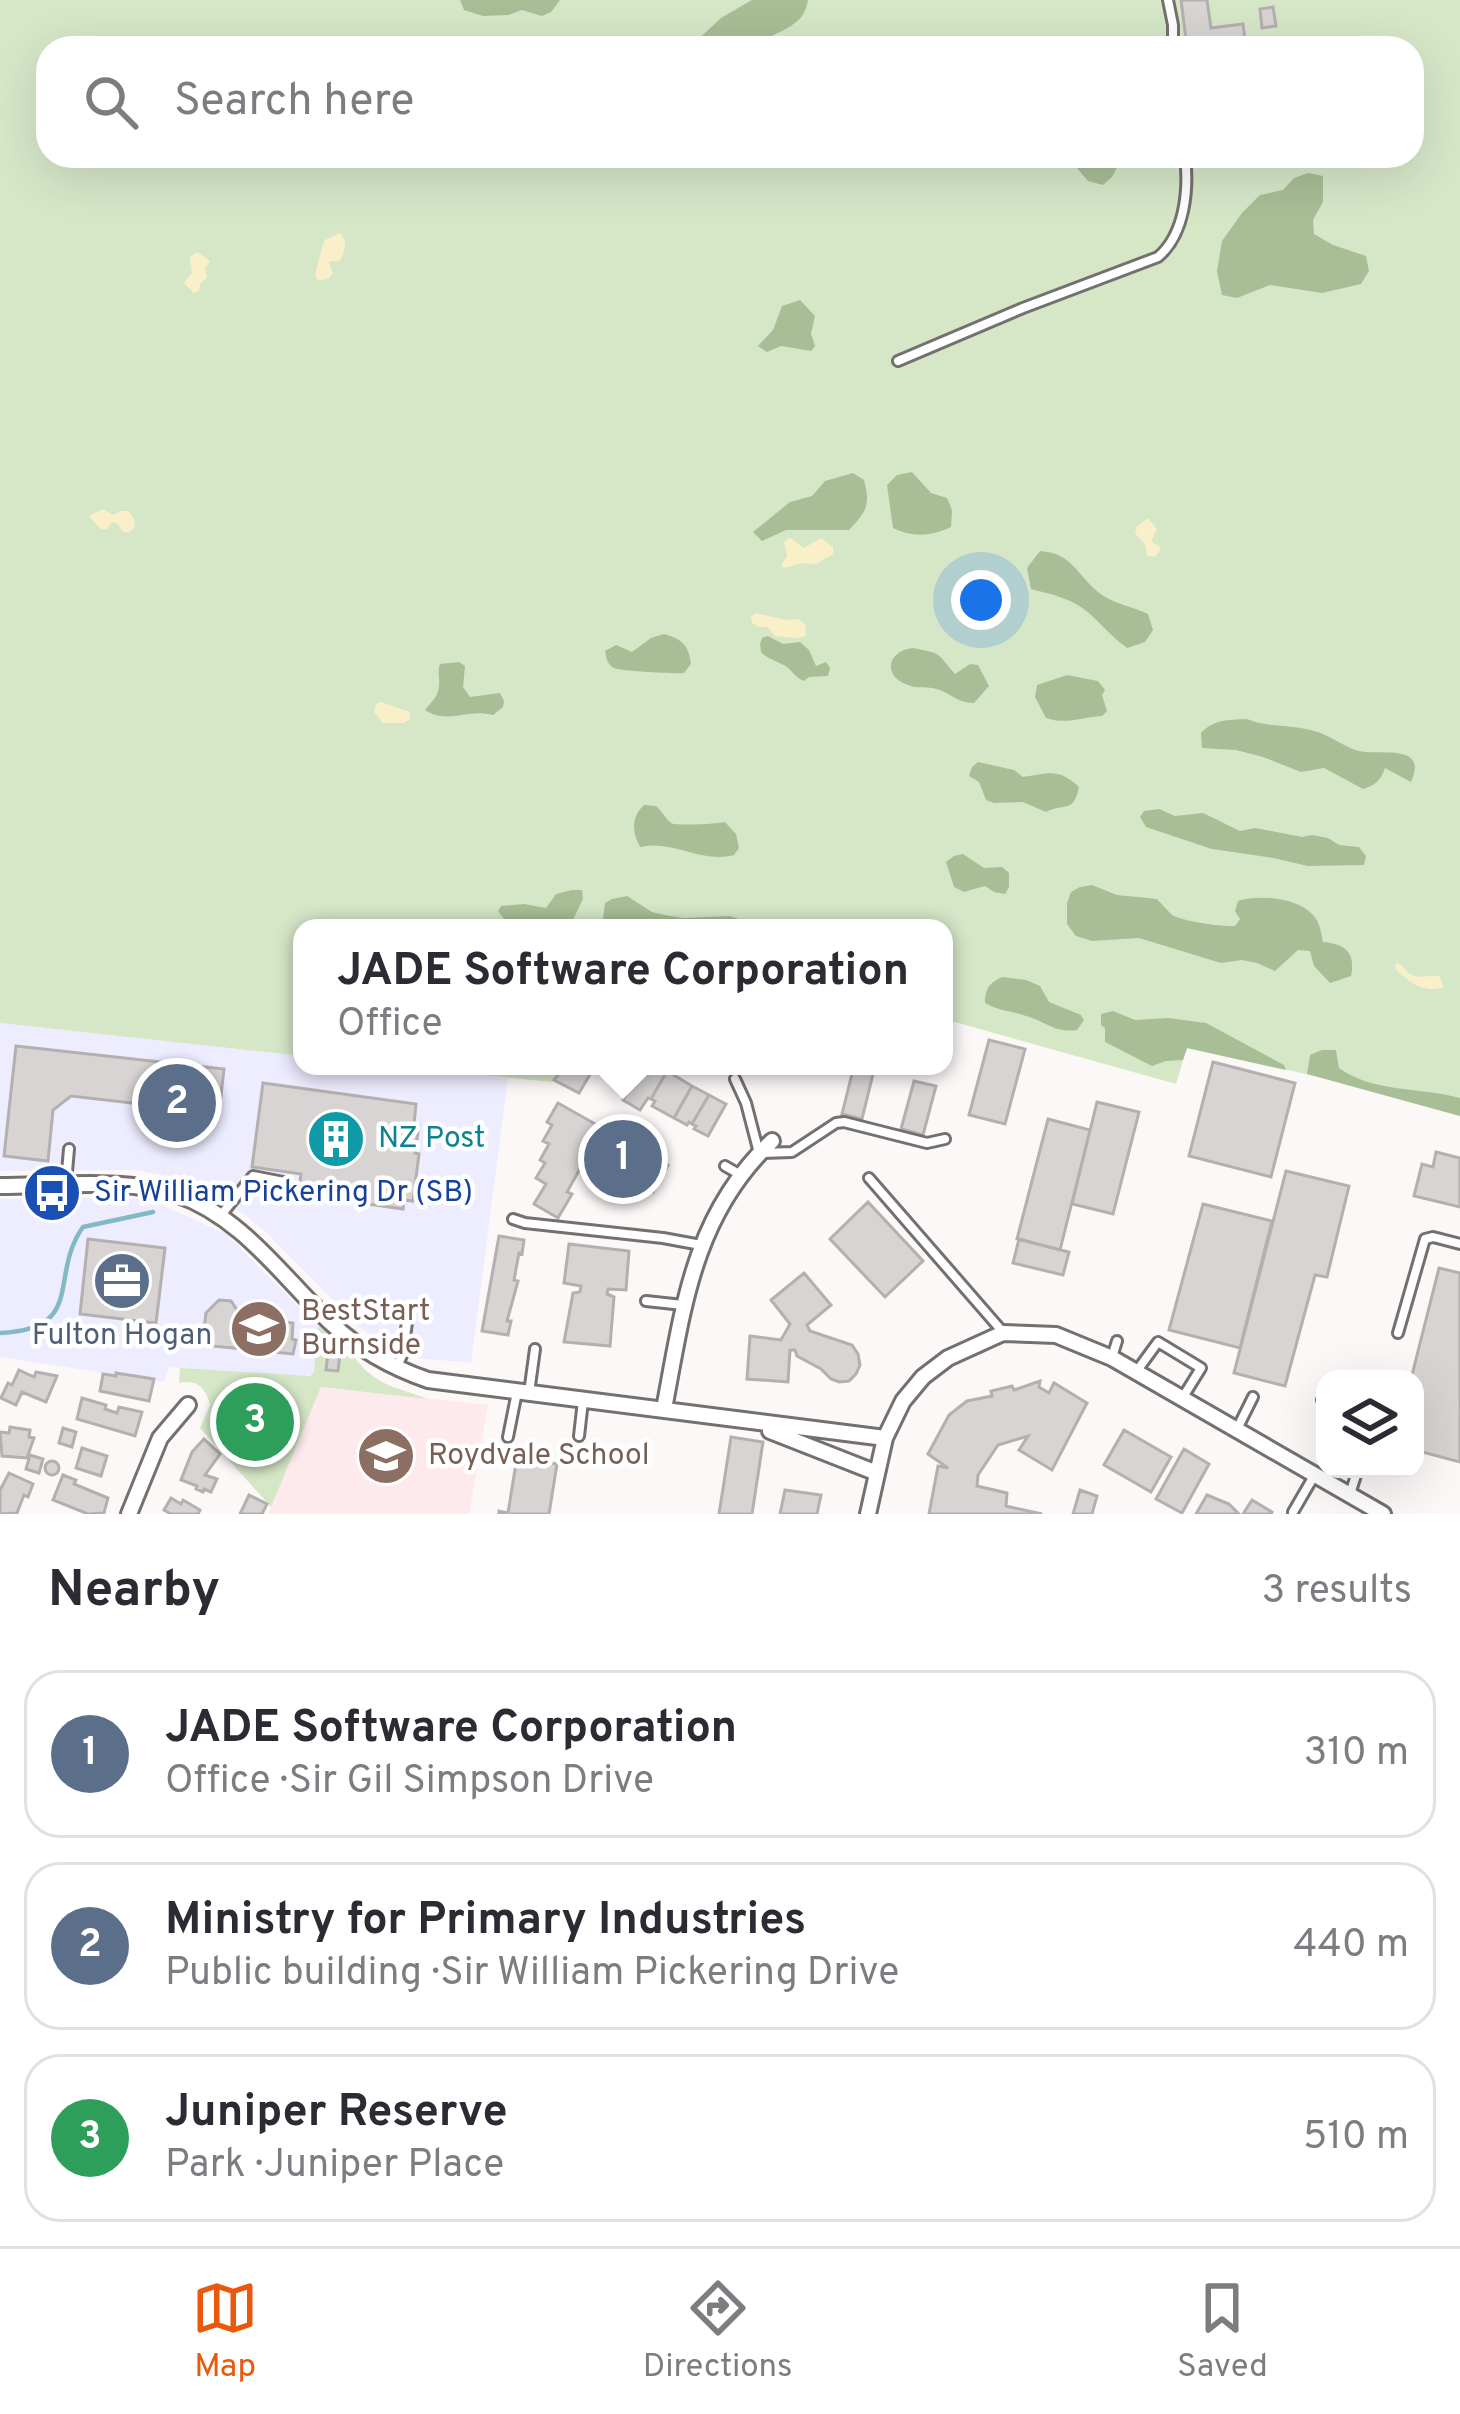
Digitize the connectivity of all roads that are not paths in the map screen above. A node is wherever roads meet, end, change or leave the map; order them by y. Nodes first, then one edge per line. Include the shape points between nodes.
1 (1168, 0) edge
2 (1173, 36) edge
3 (1185, 168) edge
4 (898, 361) dead end
5 (735, 1079) dead end
6 (945, 1139) dead end
7 (772, 1141) dead end
8 (69, 1149) dead end
9 (759, 1153) junction
10 (724, 1166) dead end
11 (739, 1174) junction
12 (869, 1178) dead end
13 (284, 1182) dead end
14 (0, 1186) edge
15 (66, 1186) junction
16 (220, 1216) junction
17 (513, 1219) dead end
18 (1460, 1244) edge
19 (701, 1245) junction
20 (259, 1248) junction
21 (247, 1262) dead end
22 (646, 1301) dead end
23 (684, 1305) junction
24 (406, 1322) dead end
25 (1003, 1333) junction
26 (1398, 1333) dead end
27 (1056, 1335) junction
28 (1117, 1340) dead end
29 (536, 1349) dead end
30 (1055, 1352) dead end
31 (1112, 1358) junction
32 (397, 1368) junction
33 (1136, 1372) junction
34 (523, 1393) junction
35 (1253, 1397) dead end
36 (1183, 1398) junction
37 (584, 1401) junction
38 (188, 1405) dead end
39 (664, 1409) junction
40 (749, 1423) junction
41 (1237, 1430) junction
42 (579, 1436) dead end
43 (508, 1437) dead end
44 (885, 1438) junction
45 (884, 1475) junction
46 (1315, 1475) joint
47 (1333, 1478) edge
48 (1355, 1478) edge
49 (1350, 1494) junction
50 (1293, 1511) edge
51 (129, 1514) edge
52 (868, 1514) edge
53 (1383, 1514) edge

1 - 2 lane
3 - 4 lane via 1181,215 1158,257
5 - 9 lane
6 - 9 lane via 836,1123 792,1152
7 - 9 street
8 - 15 lane
9 - 11 street
10 - 11 lane
11 - 19 street
12 - 25 lane
13 - 16 lane via 253,1176
14 - 15 street
15 - 16 street via 160,1189
16 - 20 street
17 - 19 lane
18 - 26 lane via 1425,1240
19 - 23 street
20 - 21 lane
20 - 32 street via 334,1326
22 - 23 lane
23 - 39 street
24 - 32 lane
25 - 27 street
25 - 44 street via 923,1377
27 - 30 lane
27 - 31 street
28 - 31 lane
29 - 34 lane
31 - 33 street
32 - 34 street
33 - 36 street
33 - 36 lane via 1158,1342 1202,1368
34 - 37 street
34 - 43 lane
35 - 41 lane
36 - 41 street
37 - 39 street
37 - 42 lane
38 - 51 street via 160,1438
39 - 40 street
40 - 44 street
40 - 45 street via 780,1442
41 - 46 street via 1255,1449
44 - 45 street
45 - 52 street
46 - 50 lane
47 - 49 street
48 - 49 lane
49 - 53 street

